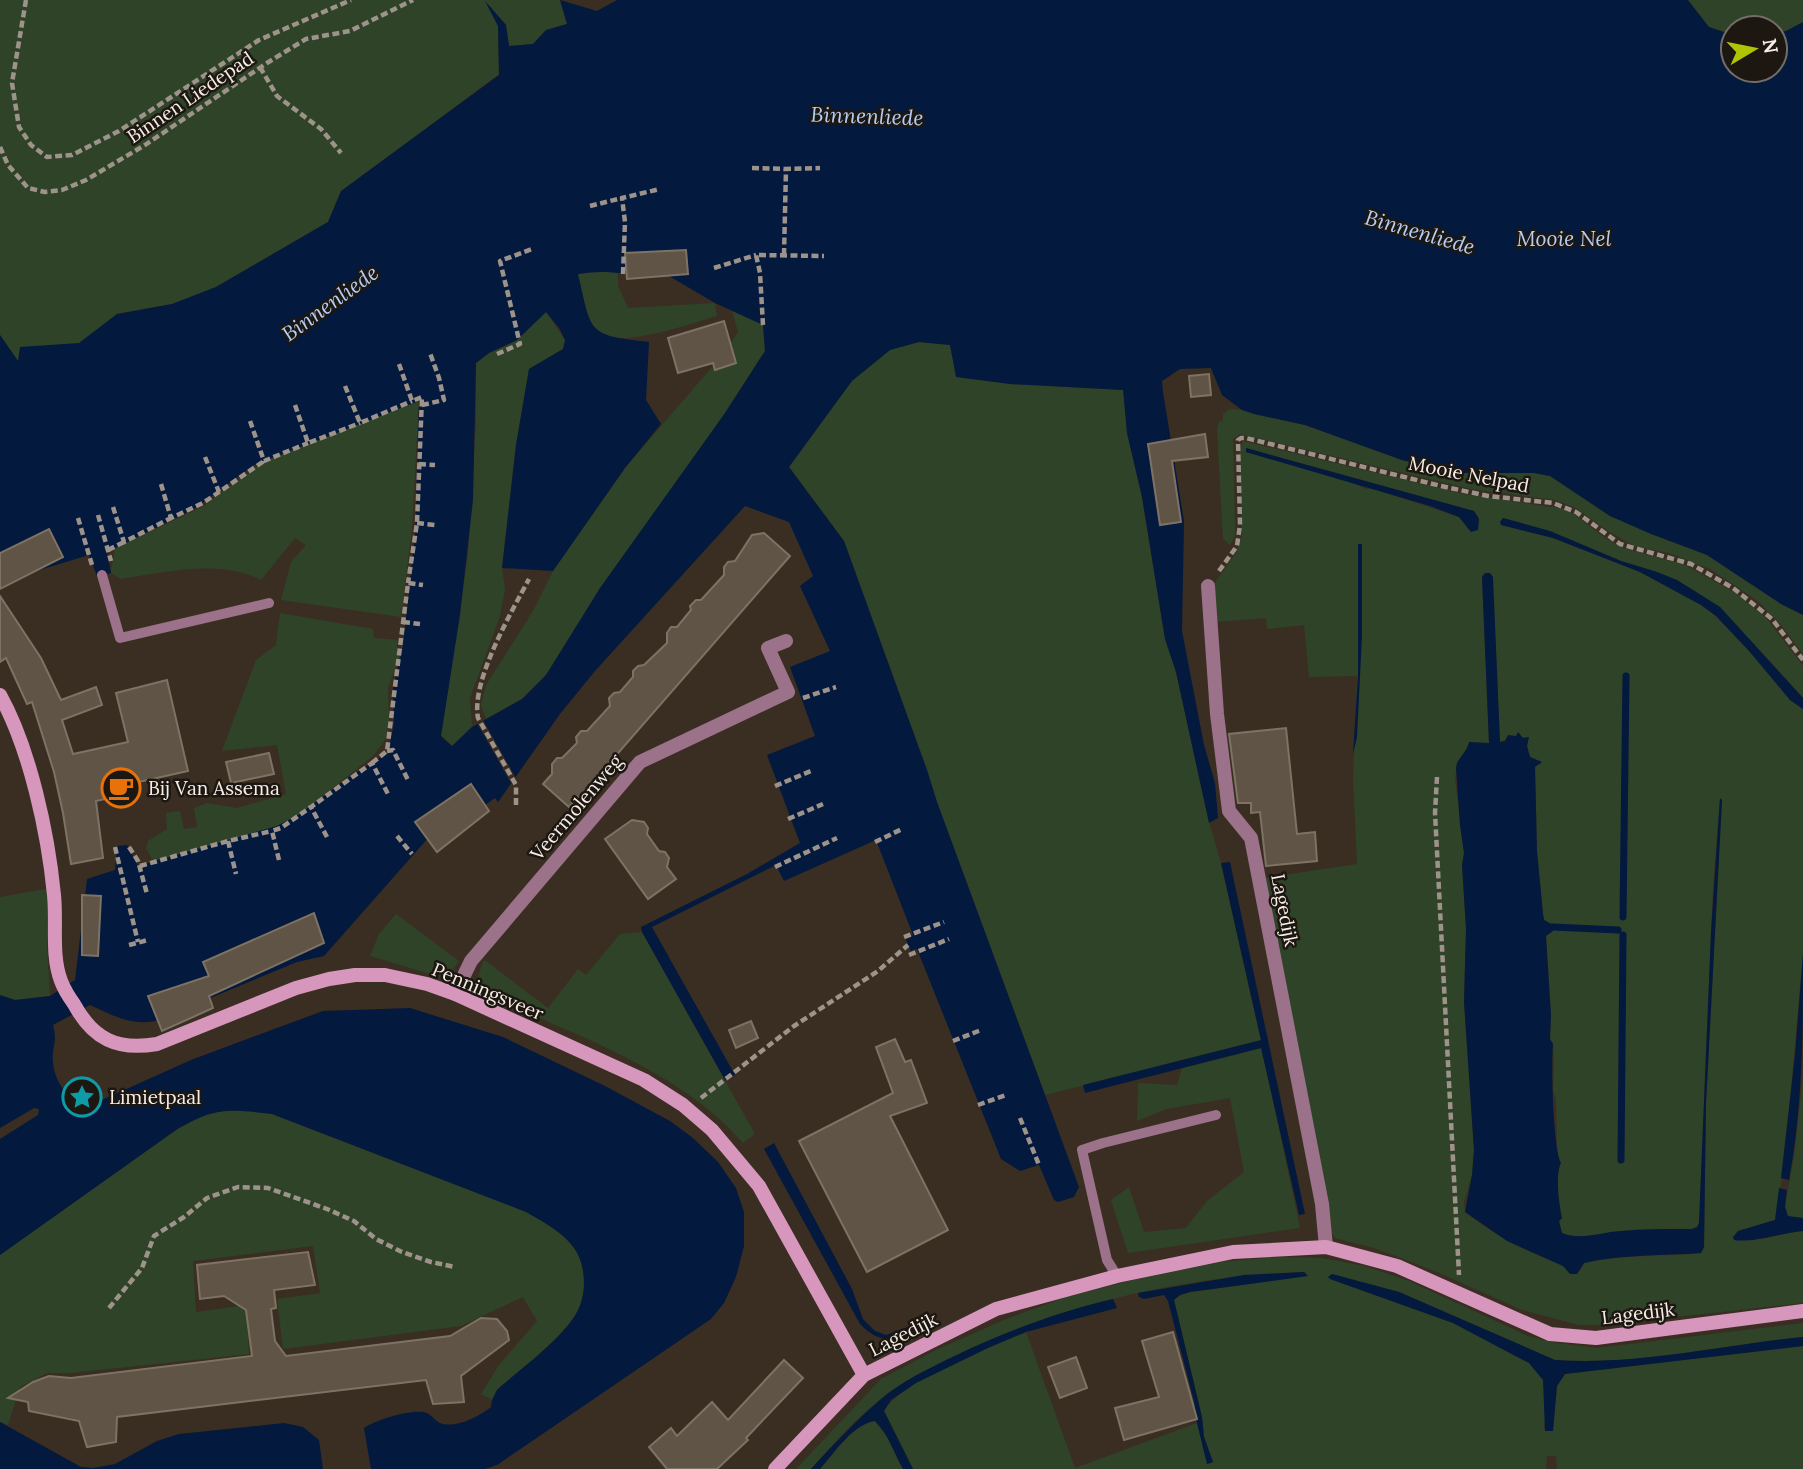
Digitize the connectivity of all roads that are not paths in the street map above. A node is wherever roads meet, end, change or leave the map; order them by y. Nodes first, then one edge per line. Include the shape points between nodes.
1 (99, 575) road end
2 (1208, 586) road end
3 (269, 603) dead end
4 (786, 640) dead end
5 (0, 695) edge
6 (455, 994) junction
7 (1216, 1115) dead end
8 (1326, 1247) junction
9 (1116, 1276) junction
10 (1803, 1311) edge
11 (864, 1375) junction
12 (775, 1469) edge

1 - 3 lane via 120,638
2 - 8 street, Lagedijk via 1229,811 1251,838 1322,1204
4 - 6 street, Veermolenweg via 768,648 788,692 640,762 471,961
5 - 6 street, Penningsveer via 31,768 54,895 61,981 80,1015 106,1041 145,1046 170,1040 296,988 355,975 385,975
6 - 11 street, Penningsveer via 644,1080 712,1130 759,1186
7 - 9 lane via 1082,1150 1107,1260
8 - 9 street, Lagedijk via 1233,1252
8 - 10 street, Lagedijk via 1397,1266 1550,1334 1596,1338
9 - 11 street, Lagedijk via 996,1309
11 - 12 street

